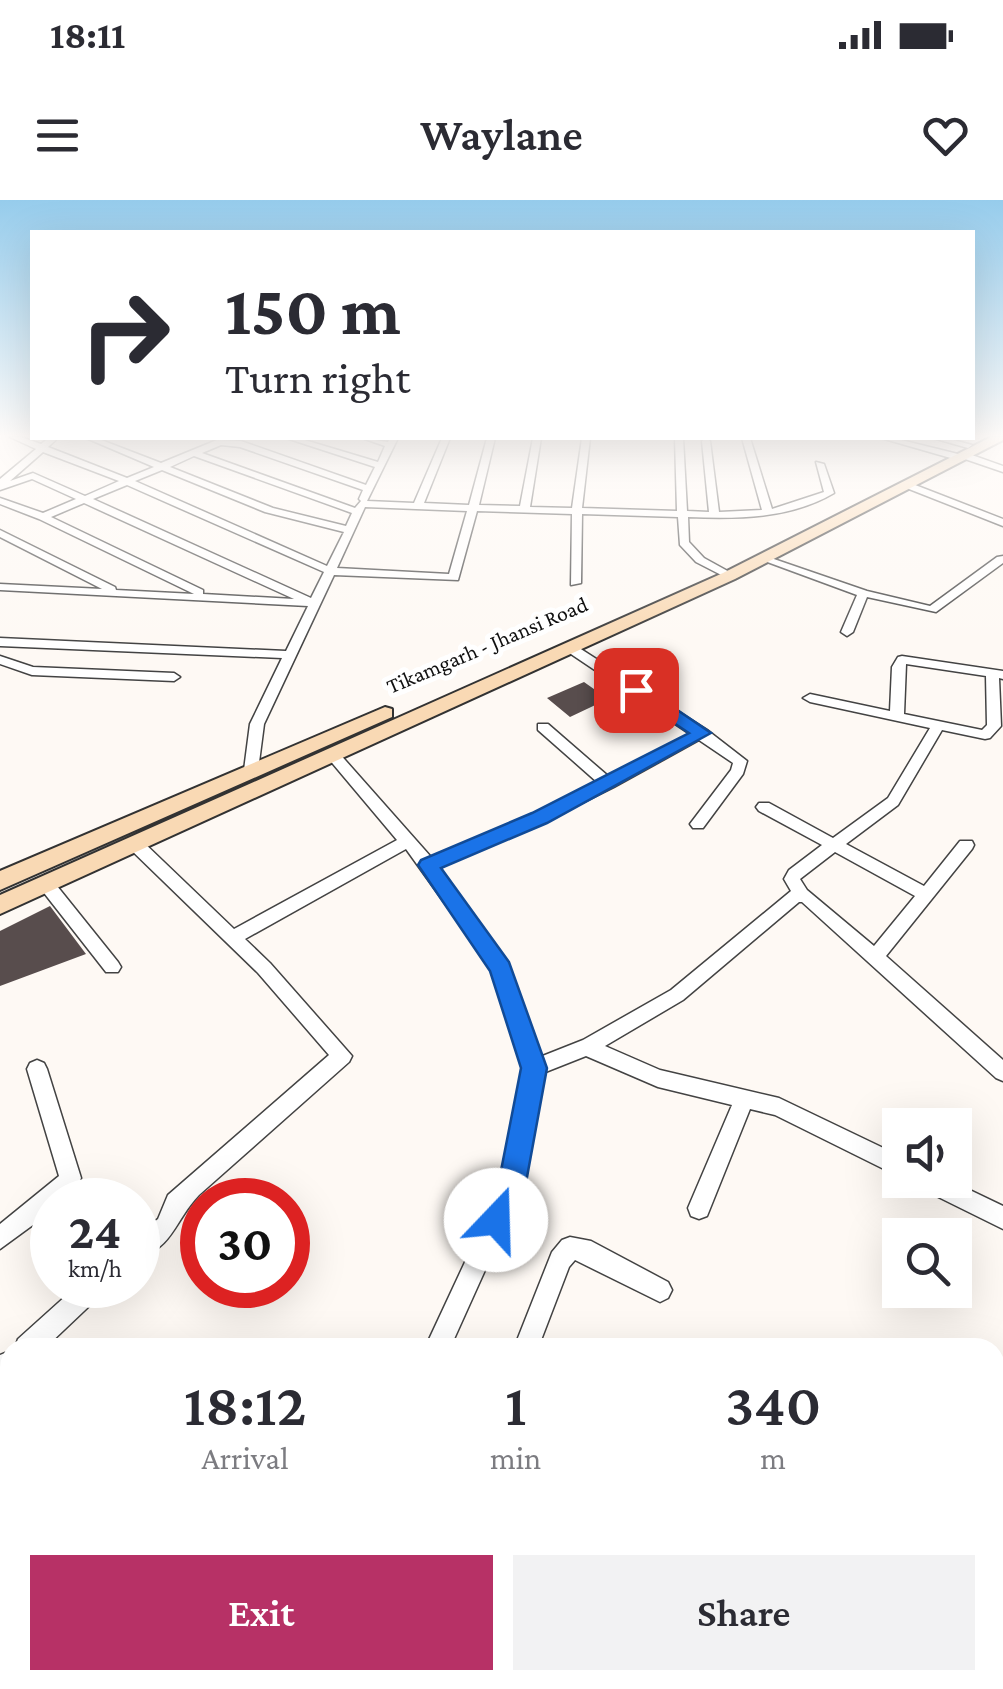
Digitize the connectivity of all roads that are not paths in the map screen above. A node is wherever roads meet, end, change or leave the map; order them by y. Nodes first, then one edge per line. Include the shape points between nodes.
1 (15, 506) edge
2 (67, 506) edge
3 (105, 506) edge
4 (184, 506) edge
5 (260, 506) edge
6 (355, 506) edge
7 (404, 506) edge
8 (431, 506) edge
9 (526, 506) edge
10 (578, 506) edge
11 (682, 506) edge
12 (713, 506) edge
13 (766, 506) edge
14 (787, 506) edge
15 (854, 506) edge
16 (865, 506) edge
17 (961, 506) edge
18 (360, 508) junction
19 (473, 508) junction
20 (525, 510) junction
21 (578, 511) junction
22 (768, 512) junction
23 (682, 514) junction
24 (714, 515) junction
25 (43, 517) junction
26 (1003, 523) edge
27 (349, 530) junction
28 (0, 533) edge
29 (764, 559) junction
30 (1001, 559) edge
31 (330, 571) junction
32 (723, 573) junction
33 (575, 583) dead end
34 (0, 587) edge
35 (117, 592) junction
36 (863, 594) junction
37 (210, 598) junction
38 (314, 604) junction
39 (847, 632) dead end
40 (0, 642) edge
41 (569, 646) junction
42 (291, 655) junction
43 (0, 660) edge
44 (998, 675) edge
45 (174, 677) dead end
46 (810, 698) dead end
47 (896, 718) junction
48 (390, 720) junction
49 (938, 726) junction
50 (543, 727) dead end
51 (702, 733) junction
52 (333, 755) junction
53 (251, 770) junction
54 (609, 784) junction
55 (764, 807) dead end
56 (698, 824) dead end
57 (408, 841) junction
58 (134, 844) junction
59 (831, 844) junction
60 (966, 844) dead end
61 (428, 865) junction
62 (0, 881) edge
63 (47, 886) junction
64 (926, 894) junction
65 (802, 896) junction
66 (0, 905) edge
67 (232, 938) junction
68 (874, 957) junction
69 (112, 967) dead end
70 (586, 1047) junction
71 (534, 1068) junction
72 (37, 1069) dead end
73 (1003, 1072) edge
74 (744, 1099) junction
75 (882, 1158) edge
76 (962, 1198) edge
77 (699, 1208) dead end
78 (1003, 1218) edge
79 (160, 1232) edge
80 (0, 1238) edge
81 (660, 1290) dead end
82 (70, 1308) edge
83 (38, 1338) edge
84 (442, 1338) edge
85 (530, 1338) edge

1 - 25 street
2 - 25 street
3 - 38 street
4 - 31 street
5 - 27 street
6 - 18 street
7 - 18 street
8 - 19 street
9 - 20 street
10 - 21 street
11 - 23 street
12 - 24 street
13 - 22 street
14 - 22 street
15 - 32 street, Tikamgarh - Jhansi Road
16 - 29 street
17 - 26 street
18 - 27 street
19 - 20 street
19 - 31 street via 454,578
20 - 21 street
21 - 23 street
21 - 33 street
22 - 24 street
23 - 24 street
23 - 32 street via 684,544
25 - 37 street
27 - 31 street
28 - 35 street
29 - 32 street
29 - 36 street
30 - 36 street via 935,610
31 - 38 street
32 - 41 street
32 - 48 street, Tikamgarh - Jhansi Road
34 - 35 street
35 - 37 street
36 - 39 street
37 - 38 street
38 - 42 street
40 - 42 street
41 - 48 street
41 - 51 street
42 - 53 street via 256,724
43 - 45 street via 32,671
44 - 47 street via 902,660
44 - 49 street via 993,731
46 - 47 street
47 - 49 street
48 - 52 street
48 - 53 street, Tikamgarh - Jhansi Road
49 - 59 street via 892,801
50 - 54 street
51 - 54 street
51 - 56 street via 740,760
52 - 57 street
52 - 58 street
53 - 62 street, Tikamgarh - Jhansi Road
54 - 61 street
55 - 59 street
57 - 61 street
57 - 67 street
58 - 63 street
58 - 67 street
59 - 64 street
59 - 65 street via 793,876
60 - 64 street
61 - 71 street via 501,968
63 - 66 street
63 - 69 street
64 - 68 street
65 - 68 street
65 - 70 street via 677,995
67 - 79 street via 342,1056 191,1188
68 - 73 street
70 - 71 street
70 - 74 street via 658,1078
71 - 84 street via 511,1188
72 - 80 street via 70,1178
74 - 75 street via 779,1108
74 - 77 street
76 - 78 street
81 - 85 street via 570,1248
82 - 83 street

